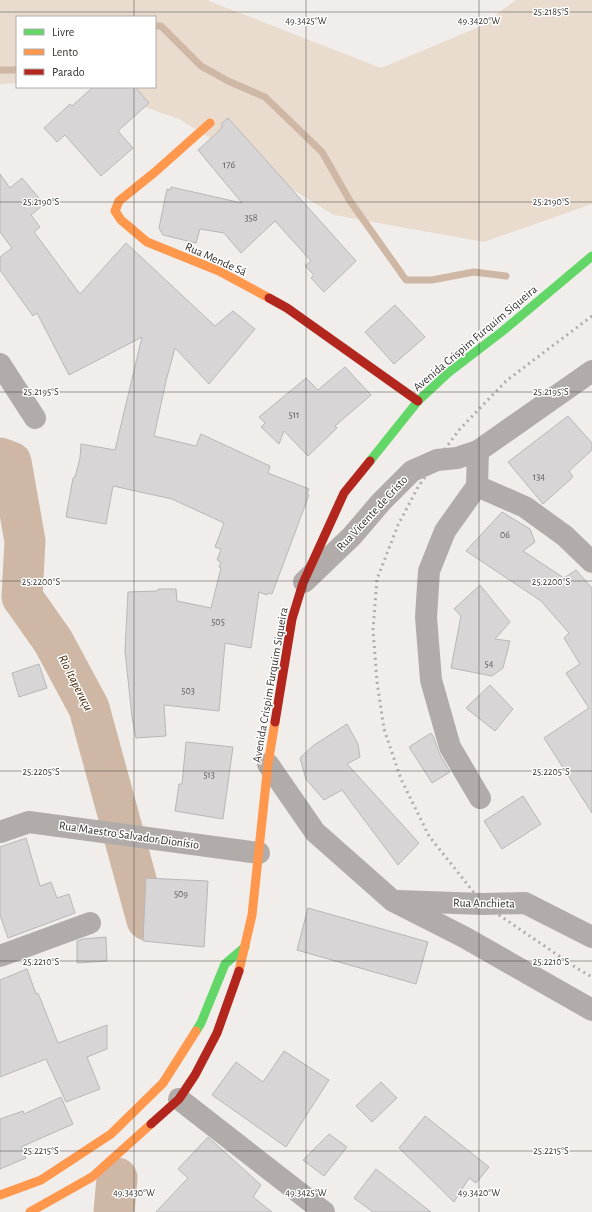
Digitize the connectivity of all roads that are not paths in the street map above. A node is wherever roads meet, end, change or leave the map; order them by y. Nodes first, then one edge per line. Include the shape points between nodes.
1 (210, 124) dead end
2 (592, 256) edge
3 (0, 364) edge
4 (592, 371) edge
5 (418, 401) junction
6 (35, 418) dead end
7 (478, 451) junction
8 (477, 486) junction
9 (592, 562) edge
10 (302, 583) junction
11 (268, 764) junction
12 (480, 798) dead end
13 (0, 832) edge
14 (259, 853) junction
15 (393, 901) junction
16 (90, 923) dead end
17 (592, 937) edge
18 (244, 947) junction
19 (0, 956) edge
20 (592, 1010) edge
21 (179, 1099) junction
22 (0, 1195) edge
23 (30, 1212) edge
24 (324, 1212) edge

1 - 5 main road, Rua Mende Sá via 120,201 115,211 120,220 147,242 219,271 287,308
2 - 5 main road, Avenida Crispim Furquim Siqueira via 448,373
3 - 6 street
4 - 7 street, Rua Vicente de Cristo
5 - 10 main road, Avenida Crispim Furquim Siqueira via 344,492
7 - 8 street
7 - 10 street, Rua Vicente de Cristo via 457,458 437,460 412,471 352,536
8 - 9 street via 525,507 565,536
8 - 12 street via 445,531 429,571 426,617 431,680 450,747
10 - 11 main road, Avenida Crispim Furquim Siqueira via 292,619
11 - 14 main road, Avenida Crispim Furquim Siqueira
11 - 15 street via 315,832
13 - 14 street, Rua Maestro Salvador Dionísio via 29,822
14 - 18 main road, Avenida Crispim Furquim Siqueira via 252,915
15 - 17 street, Rua Anchieta via 525,903
15 - 20 street
16 - 19 street
18 - 21 main road, Avenida Crispim Furquim Siqueira via 239,970 216,1033 196,1075
18 - 22 main road via 225,964 201,1023 163,1083 111,1134 41,1180
21 - 23 main road, Avenida Crispim Furquim Siqueira via 92,1177
21 - 24 street

